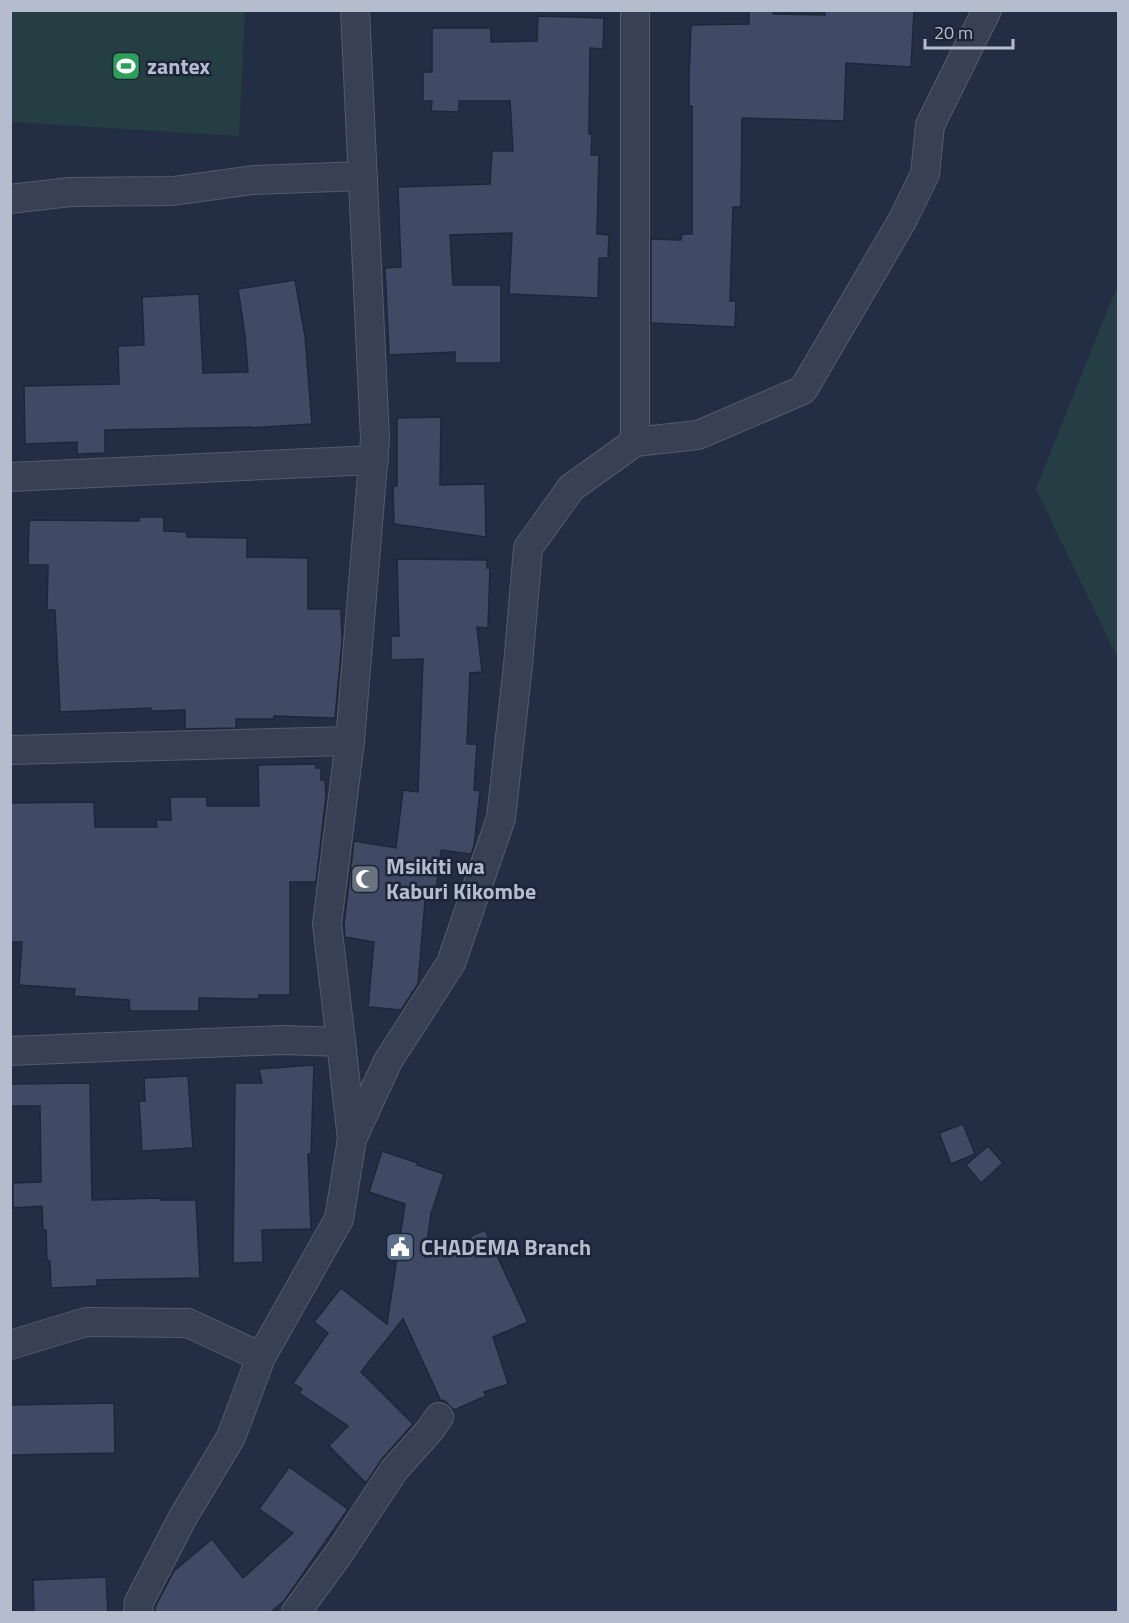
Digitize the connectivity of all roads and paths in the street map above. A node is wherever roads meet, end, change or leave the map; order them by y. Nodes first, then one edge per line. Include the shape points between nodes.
1 (355, 10) edge
2 (635, 10) edge
3 (987, 10) edge
4 (363, 176) junction
5 (10, 199) edge
6 (635, 442) junction
7 (374, 460) junction
8 (10, 477) edge
9 (350, 741) junction
10 (10, 750) edge
11 (341, 1042) junction
12 (10, 1051) edge
13 (352, 1139) junction
14 (10, 1345) edge
15 (261, 1357) junction
16 (439, 1417) dead end
17 (138, 1612) edge
18 (296, 1612) edge

1 - 4 street
2 - 6 street
3 - 6 street via 930,125 921,184 803,390 698,435
4 - 5 street via 254,180 173,191 70,192
4 - 7 street
6 - 13 street via 571,488 528,548 501,818 451,963 388,1061
7 - 8 street
7 - 9 street
9 - 10 street
9 - 11 street via 327,924
11 - 12 street via 283,1040
11 - 13 street
13 - 15 street via 339,1219
14 - 15 street via 86,1322 188,1323
15 - 17 street via 231,1437 183,1517 139,1602
16 - 18 street via 394,1470

